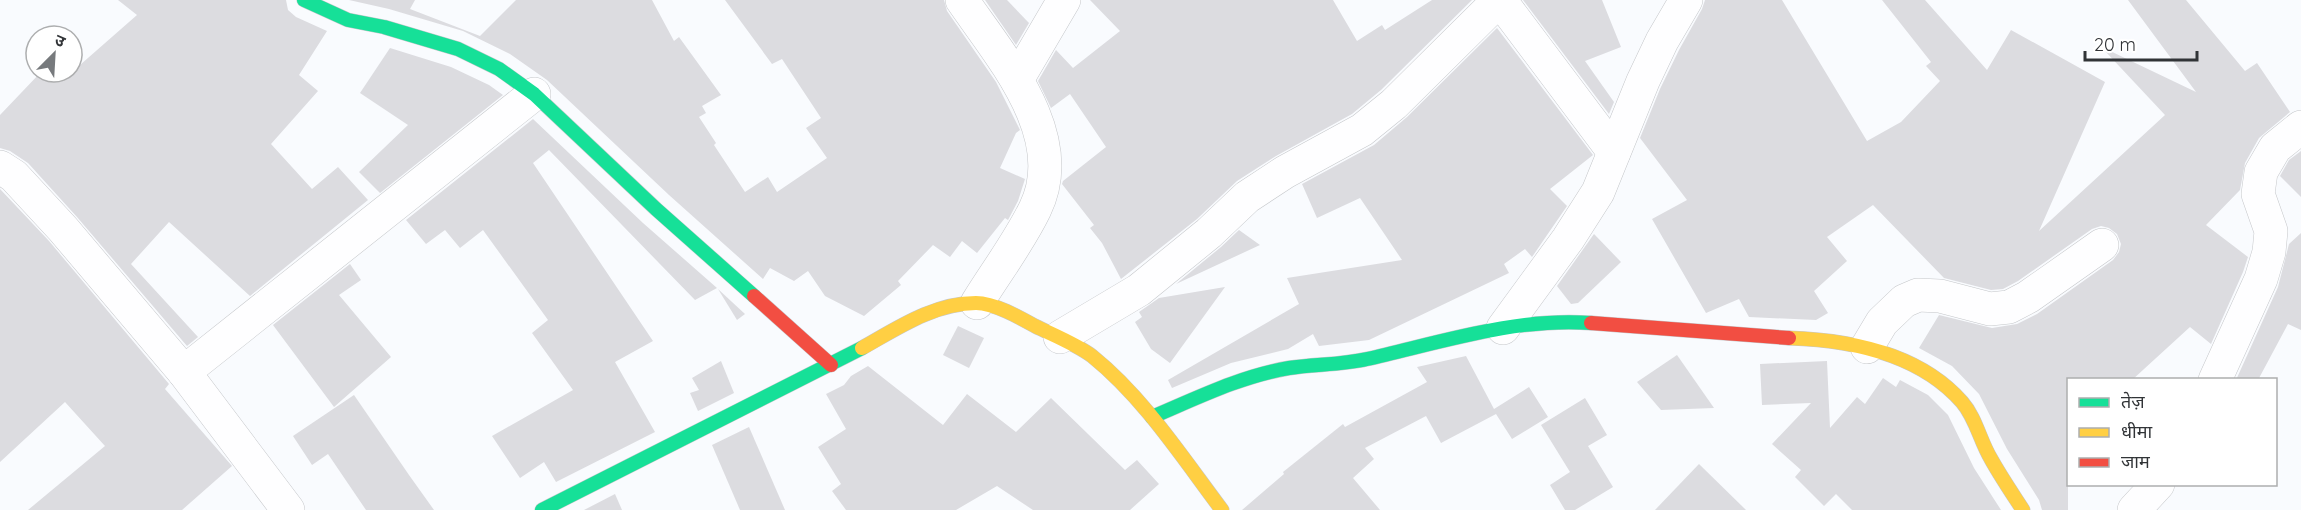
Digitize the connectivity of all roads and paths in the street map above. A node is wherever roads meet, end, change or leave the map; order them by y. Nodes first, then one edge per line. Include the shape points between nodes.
1 (304, 0) edge
2 (962, 0) edge
3 (1064, 0) edge
4 (1499, 0) edge
5 (1686, 0) edge
6 (1017, 80) junction
7 (534, 93) junction
8 (2301, 127) edge
9 (1614, 152) junction
10 (0, 167) edge
11 (2102, 245) dead end
12 (977, 303) junction
13 (1503, 328) junction
14 (1060, 337) junction
15 (1867, 347) junction
16 (831, 365) junction
17 (184, 372) junction
18 (2216, 378) edge
19 (1152, 417) junction
20 (2156, 486) edge
21 (288, 510) edge
22 (542, 510) edge
23 (1222, 510) edge
24 (2023, 510) edge
25 (2134, 510) edge

1 - 7 street via 348,20 458,49 499,69
2 - 6 street
3 - 6 street
4 - 9 street
4 - 14 street via 1394,104 1362,130 1247,197 1139,290
5 - 9 street via 1643,81
6 - 12 street via 1035,114 1044,150 1044,183 1035,208
7 - 16 street
7 - 17 street
8 - 18 street via 2275,148 2261,172 2258,194 2271,231 2269,252
9 - 13 street via 1598,192 1581,219
10 - 17 street via 14,176 63,229
11 - 15 street via 2009,307 1990,309 1940,296 1918,295 1904,301 1882,322
12 - 14 street via 1014,314
12 - 16 street via 946,307 916,318
13 - 15 street via 1578,322 1822,339
13 - 19 street via 1360,361 1289,368 1247,378
14 - 19 street via 1090,355
15 - 24 street via 1905,361 1939,380 1963,403 1990,458
16 - 22 street
17 - 21 street
19 - 23 street
20 - 25 street

